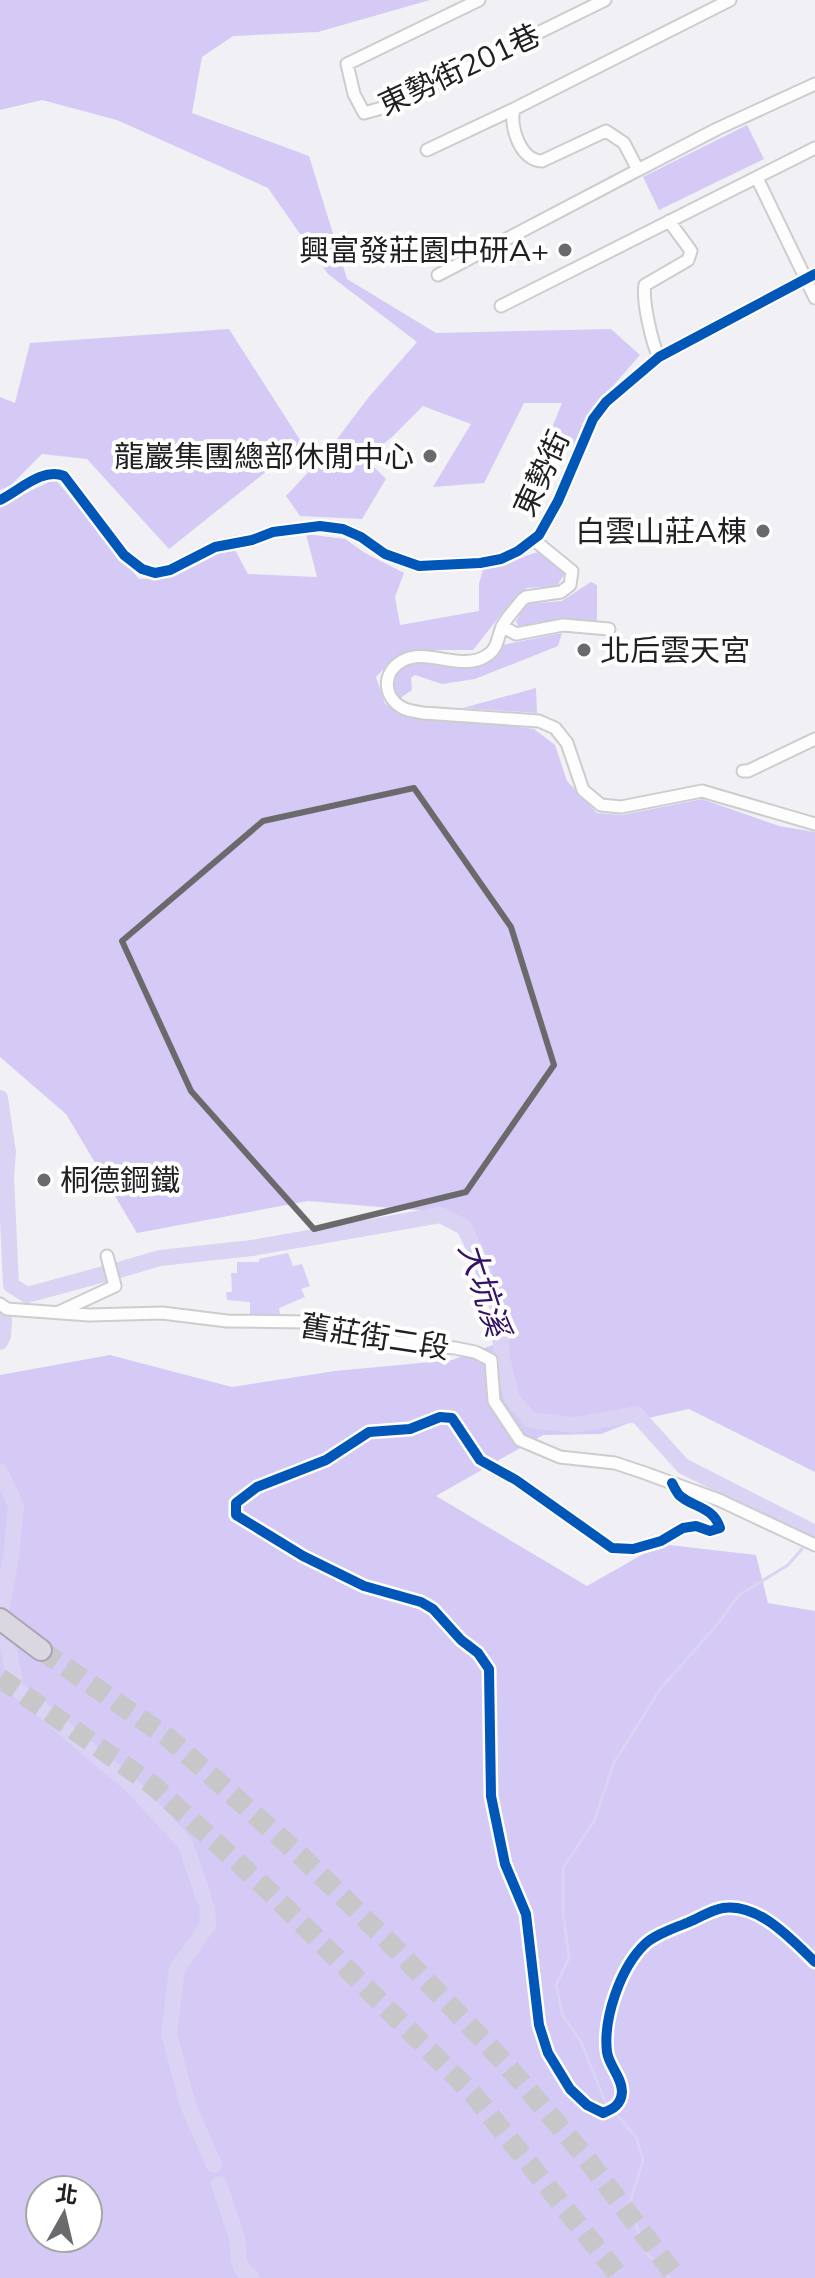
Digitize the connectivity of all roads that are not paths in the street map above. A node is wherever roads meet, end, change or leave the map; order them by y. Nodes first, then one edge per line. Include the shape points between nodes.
1 (479, 0) edge
2 (605, 0) edge
3 (730, 0) edge
4 (815, 84) edge
5 (514, 109) junction
6 (815, 148) edge
7 (427, 150) dead end
8 (638, 170) junction
9 (757, 178) junction
10 (669, 221) junction
11 (438, 275) dead end
12 (810, 277) edge
13 (815, 298) edge
14 (501, 306) dead end
15 (659, 357) junction
16 (0, 500) edge
17 (534, 540) junction
18 (502, 626) junction
19 (609, 629) dead end
20 (815, 739) edge
21 (743, 771) dead end
22 (815, 824) edge
23 (107, 1256) dead end
24 (0, 1304) edge
25 (58, 1313) junction
26 (672, 1483) junction
27 (808, 1543) edge
28 (0, 1619) edge
29 (41, 1650) tunnel mouth
30 (815, 1962) edge

1 - 2 street, 東勢街201巷 via 347,64 364,113 389,106
3 - 5 street, 東勢街201巷
4 - 8 street
5 - 7 street
5 - 8 street, 東勢街201巷 via 512,127 534,161 606,131 624,143
6 - 9 street
8 - 11 street
9 - 10 street
9 - 12 street
10 - 14 street
10 - 15 street via 691,251 688,260 645,285 646,312
12 - 13 street
12 - 15 street, 東勢街
15 - 17 street, 東勢街 via 593,419
16 - 17 street, 東勢街 via 44,475 64,476 124,555 155,573 215,547 299,527 343,529 385,554 419,566 501,559
17 - 18 street, 東勢街 via 572,571 570,585 561,592 526,597
18 - 19 street via 516,634 563,625
18 - 22 street, 東勢街 via 495,650 483,659 419,657 398,663 389,673 389,696 414,711 539,721 555,728 567,743 583,790 601,805 621,807 702,791
20 - 21 street
23 - 25 street via 115,1286
24 - 25 street, 舊莊街二段
25 - 26 street, 舊莊街二段 via 307,1322 475,1352 491,1360 494,1401 520,1440 560,1457 615,1463
26 - 27 street, 舊莊街二段
26 - 30 street via 679,1495 709,1511 720,1528 683,1528 633,1549 612,1548 480,1460 452,1418 440,1417 410,1429 369,1432 326,1460 257,1487 236,1503 236,1515 364,1586 433,1609 489,1669 491,1796 505,1864 526,1914 539,2025 548,2053 587,2105 603,2113 620,2100 619,2077 607,2055 608,2029 616,1991 645,1944 720,1909 737,1908 755,1913
28 - 29 highway

